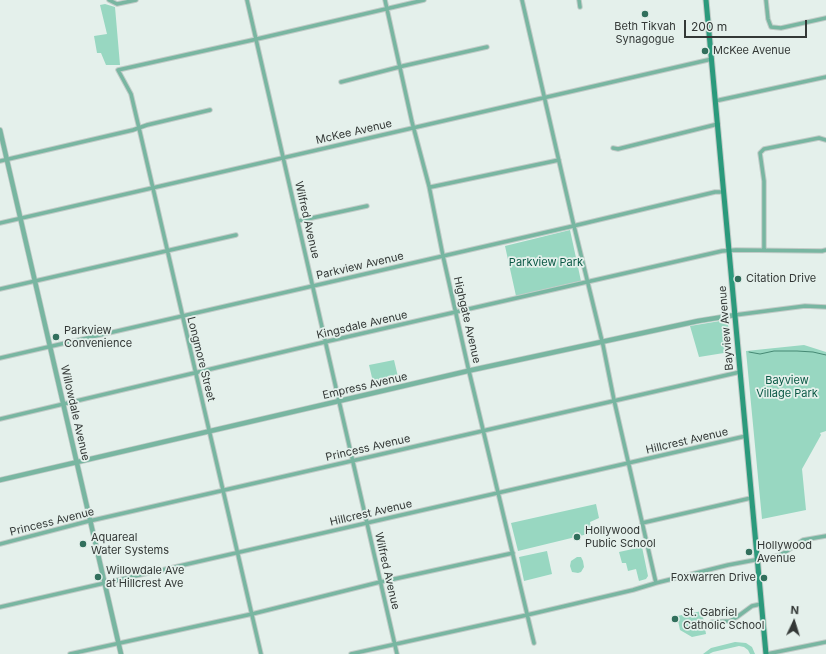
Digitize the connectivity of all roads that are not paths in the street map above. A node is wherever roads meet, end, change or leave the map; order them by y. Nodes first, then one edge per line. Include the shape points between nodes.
1 (109, 0) edge
2 (136, 0) edge
3 (247, 0) edge
4 (385, 0) edge
5 (424, 0) edge
6 (522, 0) edge
7 (579, 0) edge
8 (706, 0) edge
9 (766, 0) edge
10 (580, 7) dead end
11 (387, 8) junction
12 (826, 18) edge
13 (257, 39) junction
14 (487, 47) dead end
15 (712, 59) junction
16 (400, 66) junction
17 (826, 77) edge
18 (341, 82) dead end
19 (544, 98) junction
20 (716, 101) junction
21 (210, 110) dead end
22 (718, 124) junction
23 (413, 127) junction
24 (139, 128) junction
25 (0, 130) edge
26 (826, 140) edge
27 (613, 148) dead end
28 (283, 157) junction
29 (7, 160) junction
30 (559, 160) junction
31 (0, 161) edge
32 (429, 186) junction
33 (152, 187) junction
34 (724, 192) junction
35 (367, 206) dead end
36 (21, 218) junction
37 (298, 221) junction
38 (0, 222) edge
39 (574, 226) junction
40 (236, 235) dead end
41 (729, 250) junction
42 (764, 250) junction
43 (826, 250) edge
44 (168, 251) junction
45 (443, 256) junction
46 (35, 281) junction
47 (588, 282) junction
48 (312, 286) junction
49 (0, 289) edge
50 (826, 307) edge
51 (456, 313) junction
52 (735, 315) junction
53 (182, 316) junction
54 (602, 341) junction
55 (325, 343) junction
56 (50, 347) junction
57 (0, 358) edge
58 (469, 371) junction
59 (740, 372) junction
60 (195, 374) junction
61 (614, 400) junction
62 (339, 401) junction
63 (63, 404) junction
64 (0, 419) edge
65 (210, 431) junction
66 (483, 431) junction
67 (746, 436) junction
68 (352, 460) junction
69 (76, 462) junction
70 (629, 463) junction
71 (0, 480) edge
72 (223, 492) junction
73 (497, 493) junction
74 (751, 498) junction
75 (91, 521) junction
76 (367, 523) junction
77 (642, 523) junction
78 (826, 536) edge
79 (0, 544) edge
80 (513, 553) junction
81 (237, 554) junction
82 (757, 559) junction
83 (381, 582) junction
84 (104, 583) junction
85 (656, 583) junction
86 (761, 604) junction
87 (0, 607) edge
88 (252, 614) junction
89 (527, 615) junction
90 (712, 622) dead end
91 (826, 642) edge
92 (119, 643) junction
93 (395, 643) junction
94 (534, 643) dead end
95 (70, 654) edge
96 (121, 654) edge
97 (261, 654) edge
98 (351, 654) edge
99 (397, 654) edge
100 (767, 654) edge

1 - 2 street via 117,4
3 - 13 street, Wilfred Avenue
4 - 11 street, Highgate Avenue
5 - 11 street
6 - 19 street
7 - 10 street
8 - 15 main road, Bayview Avenue
9 - 12 street via 771,27 781,28
11 - 13 street
11 - 16 street, Highgate Avenue
13 - 24 street, Longmore Street via 118,70 131,94
13 - 28 street, Wilfred Avenue
14 - 16 street
15 - 19 street, McKee Avenue
15 - 20 main road, Bayview Avenue
16 - 18 street
16 - 23 street, Highgate Avenue
17 - 20 street
19 - 23 street, McKee Avenue
19 - 30 street
20 - 22 main road, Bayview Avenue
21 - 24 street
22 - 27 street via 618,149
22 - 34 main road, Bayview Avenue
23 - 28 street, McKee Avenue
23 - 32 street, Highgate Avenue
24 - 29 street
24 - 33 street, Longmore Street
25 - 29 street, Willowdale Avenue
26 - 42 street via 819,138 764,149 760,153 764,181
28 - 33 street, McKee Avenue
28 - 37 street, Wilfred Avenue
29 - 31 street
29 - 36 street, Willowdale Avenue
30 - 32 street
30 - 39 street
32 - 45 street, Highgate Avenue
33 - 36 street, McKee Avenue
33 - 44 street, Longmore Street
34 - 39 street, Parkview Avenue
34 - 41 main road, Bayview Avenue
35 - 37 street
36 - 38 street, McKee Avenue
36 - 46 street, Willowdale Avenue
37 - 48 street, Wilfred Avenue
39 - 45 street, Parkview Avenue
39 - 47 street
40 - 44 street
41 - 42 street, Kingsdale Avenue
41 - 47 street, Kingsdale Avenue
41 - 52 main road, Bayview Avenue
42 - 43 street, Kingsdale Avenue
44 - 46 street
44 - 53 street, Longmore Street
45 - 48 street, Parkview Avenue
45 - 51 street, Highgate Avenue
46 - 49 street
46 - 56 street, Willowdale Avenue
47 - 51 street, Kingsdale Avenue
47 - 54 street
48 - 53 street, Parkview Avenue
48 - 55 street, Wilfred Avenue
50 - 52 street via 805,306
51 - 55 street, Kingsdale Avenue
51 - 58 street, Highgate Avenue
52 - 54 street, Empress Avenue
52 - 59 main road, Bayview Avenue
53 - 56 street, Parkview Avenue
53 - 60 street, Longmore Street
54 - 58 street, Empress Avenue
54 - 61 street
55 - 60 street, Kingsdale Avenue
55 - 62 street, Wilfred Avenue
56 - 57 street, Parkview Avenue
56 - 63 street, Willowdale Avenue
58 - 62 street, Empress Avenue
58 - 66 street, Highgate Avenue
59 - 61 street, Princess Avenue
59 - 67 main road, Bayview Avenue
60 - 63 street, Kingsdale Avenue
60 - 65 street, Longmore Street
61 - 66 street, Princess Avenue
61 - 70 street
62 - 65 street, Empress Avenue
62 - 68 street, Wilfred Avenue
63 - 64 street, Kingsdale Avenue
63 - 69 street, Willowdale Avenue
65 - 69 street, Empress Avenue
65 - 72 street, Longmore Street
66 - 68 street, Princess Avenue
66 - 73 street, Highgate Avenue
67 - 70 street, Hillcrest Avenue
67 - 74 main road, Bayview Avenue
68 - 72 street, Princess Avenue
68 - 76 street, Wilfred Avenue
69 - 71 street, Empress Avenue
69 - 75 street, Willowdale Avenue
70 - 73 street, Hillcrest Avenue
70 - 77 street
72 - 75 street, Princess Avenue
72 - 81 street, Longmore Street
73 - 76 street, Hillcrest Avenue
73 - 80 street, Highgate Avenue
74 - 77 street
74 - 82 main road, Bayview Avenue
75 - 79 street, Princess Avenue
75 - 84 street, Willowdale Avenue
76 - 81 street, Hillcrest Avenue
76 - 83 street, Wilfred Avenue
77 - 85 street
78 - 82 street via 803,540 784,553
80 - 83 street
80 - 89 street, Highgate Avenue
81 - 84 street, Hillcrest Avenue
81 - 88 street, Longmore Street
82 - 85 street
82 - 86 main road, Bayview Avenue
83 - 88 street
83 - 93 street, Wilfred Avenue
84 - 87 street, Hillcrest Avenue
84 - 92 street, Willowdale Avenue
85 - 89 street
86 - 90 street via 752,606 730,621
86 - 100 main road, Bayview Avenue
88 - 92 street
88 - 97 street, Longmore Street
89 - 93 street
89 - 94 street, Highgate Avenue
91 - 100 street
92 - 95 street
92 - 96 street, Willowdale Avenue
93 - 98 street
93 - 99 street, Wilfred Avenue

